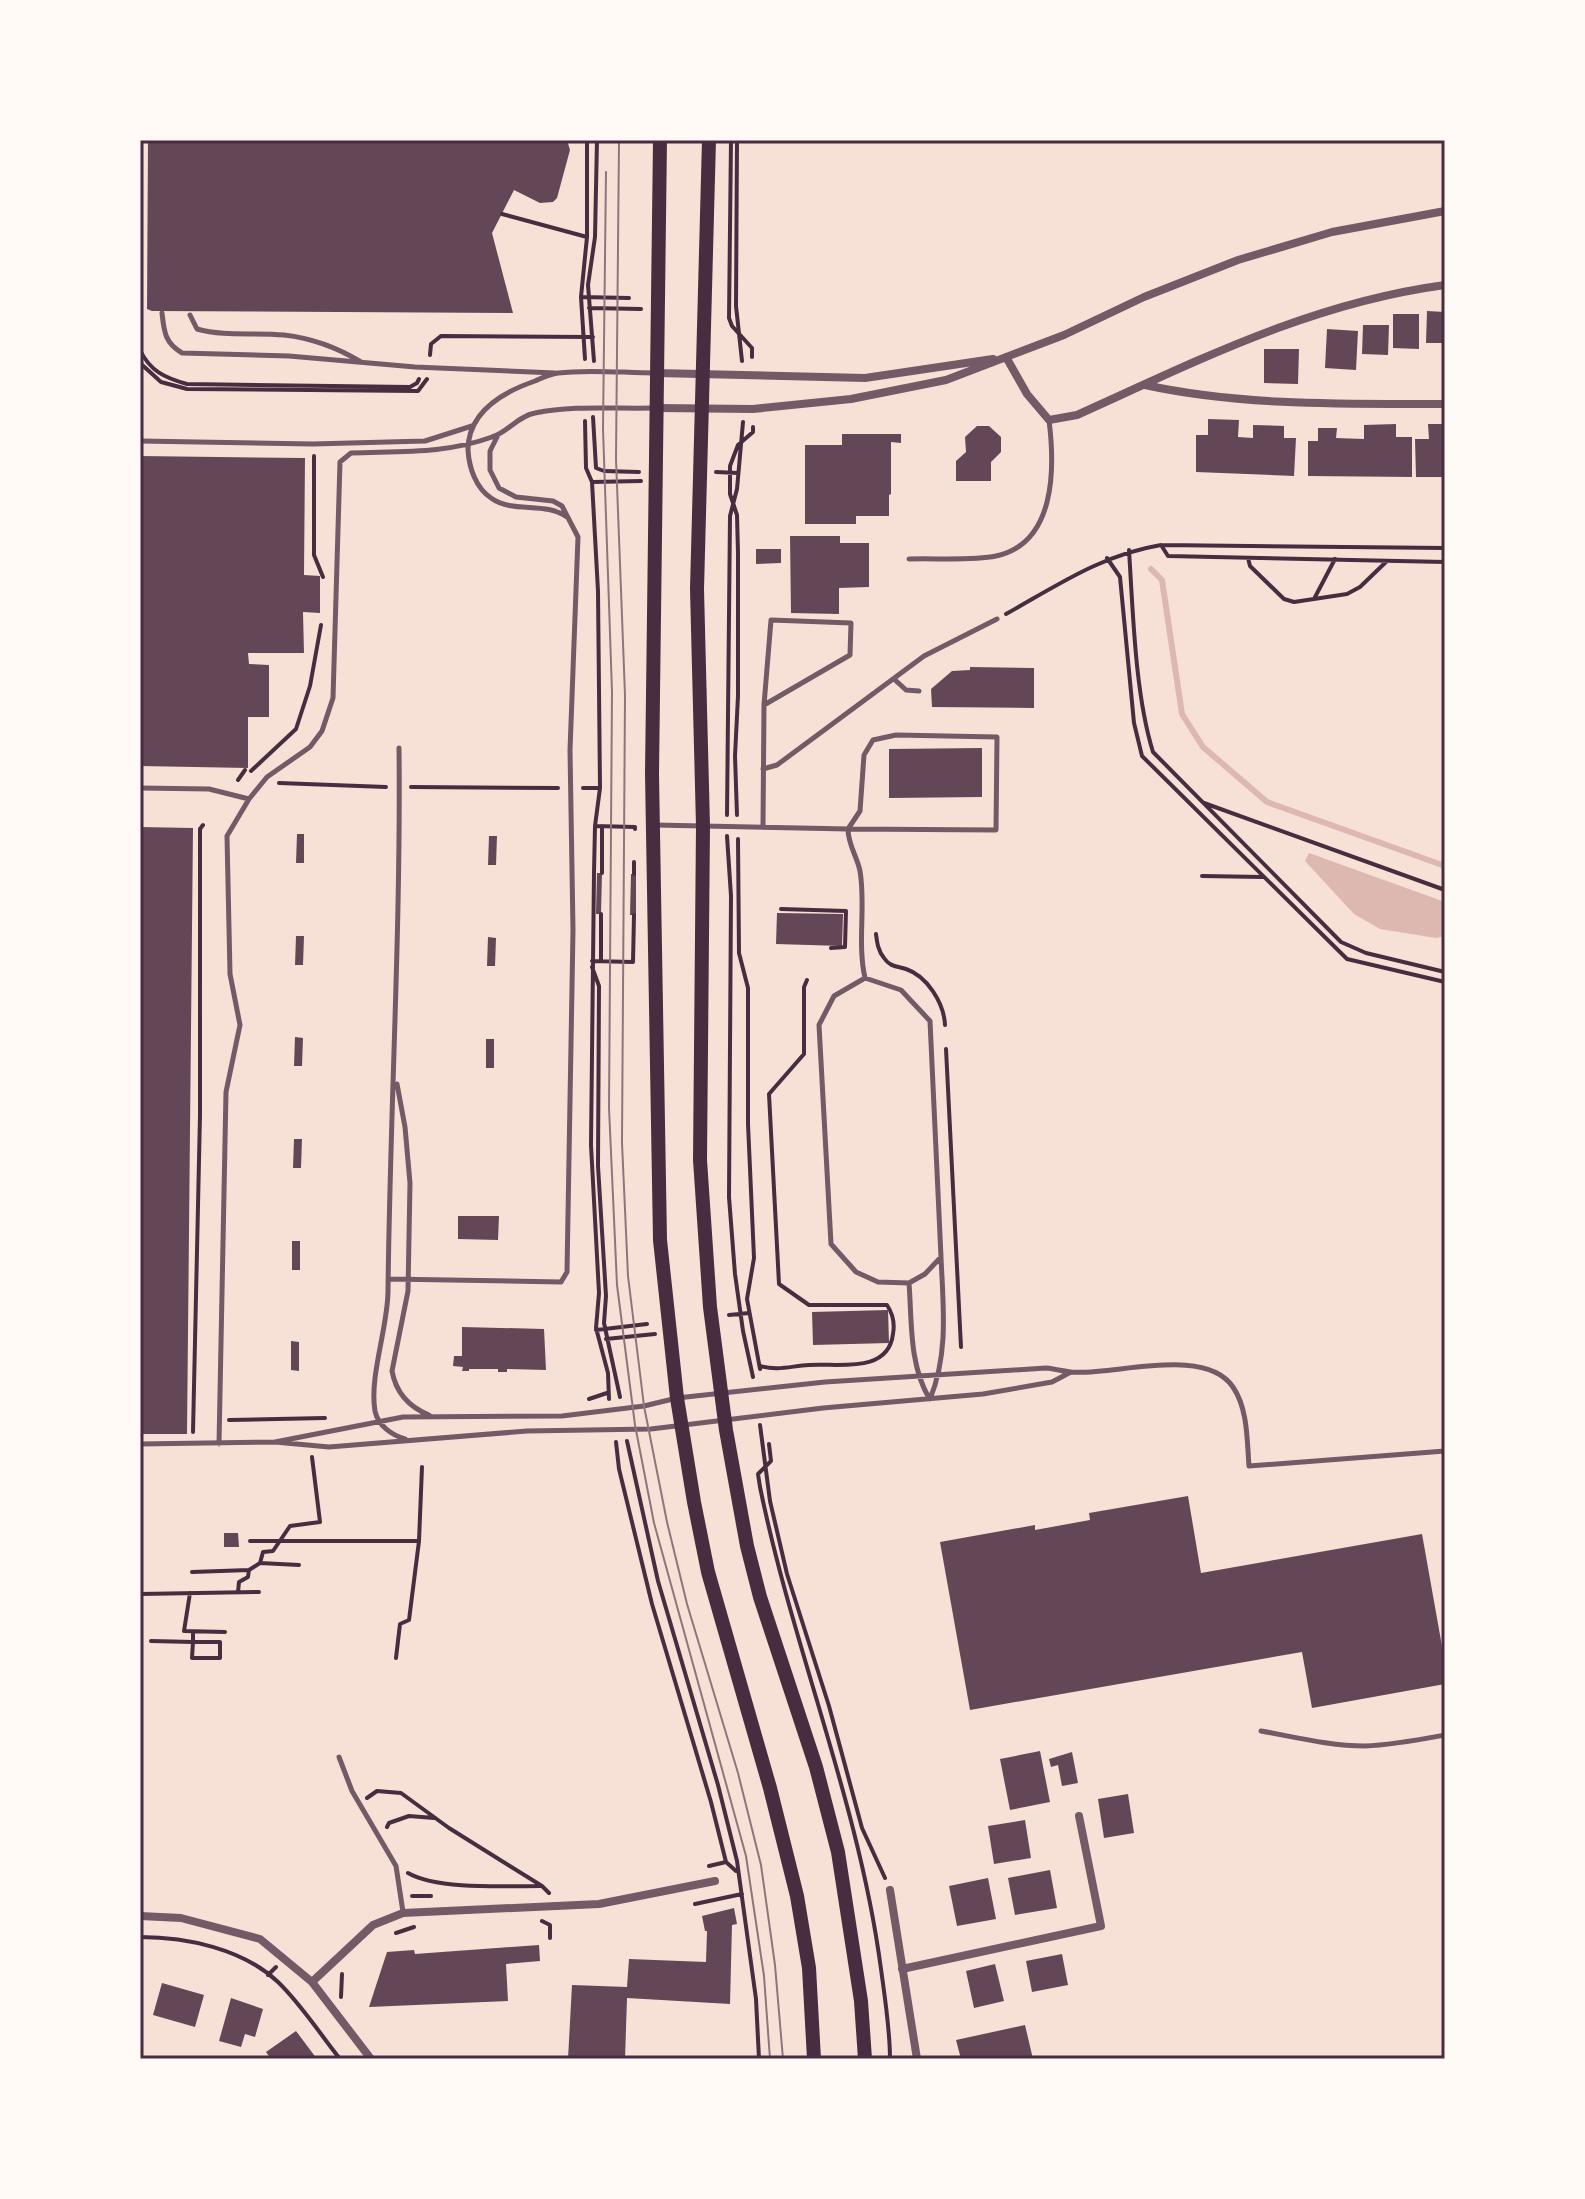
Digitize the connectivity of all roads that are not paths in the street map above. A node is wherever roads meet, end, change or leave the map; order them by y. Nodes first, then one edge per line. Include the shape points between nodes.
1 (660, 140) edge
2 (709, 140) edge
3 (1445, 211) edge
4 (1445, 285) edge
5 (162, 313) dead end
6 (190, 315) dead end
7 (1006, 357) junction
8 (362, 362) junction
9 (555, 373) junction
10 (656, 373) junction
11 (703, 373) junction
12 (1145, 384) junction
13 (1445, 404) edge
14 (656, 408) junction
15 (703, 410) junction
16 (1049, 420) junction
17 (473, 425) junction
18 (497, 436) junction
19 (140, 441) edge
20 (468, 445) junction
21 (571, 520) junction
22 (909, 559) dead end
23 (997, 619) road end
24 (894, 679) junction
25 (919, 691) dead end
26 (764, 705) junction
27 (399, 748) dead end
28 (763, 769) junction
29 (140, 788) edge
30 (249, 799) junction
31 (654, 825) junction
32 (703, 826) junction
33 (763, 826) junction
34 (848, 829) junction
35 (865, 978) junction
36 (395, 1076) junction
37 (941, 1257) junction
38 (388, 1279) junction
39 (408, 1280) junction
40 (909, 1283) junction
41 (1071, 1372) junction
42 (939, 1374) junction
43 (917, 1376) junction
44 (720, 1393) junction
45 (677, 1398) junction
46 (930, 1399) junction
47 (437, 1417) junction
48 (724, 1420) junction
49 (380, 1422) junction
50 (681, 1426) junction
51 (411, 1441) junction
52 (275, 1442) junction
53 (140, 1444) edge
54 (219, 1444) junction
55 (1445, 1451) edge
56 (1261, 1731) dead end
57 (1445, 1735) edge
58 (339, 1757) dead end
59 (1079, 1816) dead end
60 (715, 1881) dead end
61 (890, 1890) road end
62 (403, 1913) junction
63 (140, 1916) edge
64 (902, 1969) junction
65 (312, 1982) junction
66 (371, 2059) edge
67 (814, 2059) edge
68 (865, 2059) edge
69 (917, 2059) edge

1 - 10 main road
2 - 11 main road
3 - 7 street via 1332,232 1238,260
4 - 12 street via 1349,303 1269,330
5 - 8 lane via 170,346 182,353
6 - 8 lane via 197,329 286,335 338,348
7 - 11 street via 865,378
7 - 15 street via 946,380 851,399
7 - 16 street
8 - 9 lane
9 - 10 lane
9 - 17 lane via 510,390 484,409
10 - 11 street
10 - 14 main road
11 - 15 main road
12 - 13 street via 1313,404
12 - 16 street via 1077,415
14 - 15 street
14 - 18 lane via 552,409 529,414
14 - 31 main road
15 - 32 main road via 697,589
16 - 22 lane via 1054,461 1047,504 1026,544 996,556
17 - 19 lane via 425,441
17 - 20 lane
18 - 20 lane
18 - 21 lane via 490,470 499,488 516,497 553,501
20 - 21 lane via 476,482 492,499 559,511
20 - 30 lane via 351,453 340,462 333,698 322,731 310,747 267,777
21 - 39 lane via 578,537 570,750 572,1130 567,1272 561,1282
23 - 24 lane via 924,656
24 - 25 lane via 906,690
24 - 28 lane via 777,765
26 - 26 lane via 850,655 851,623 771,620
26 - 28 lane
27 - 36 lane
28 - 33 lane
29 - 30 lane via 209,789
30 - 54 lane via 227,836 230,974 240,1025 226,1092
31 - 32 lane
31 - 45 main road via 660,1240
32 - 33 lane
32 - 44 main road via 700,1160
33 - 34 lane
34 - 34 lane via 996,830 997,737 896,735 873,740 864,755 860,811
34 - 35 lane via 860,868
35 - 37 lane via 901,990 930,1021
35 - 40 lane via 834,996 819,1025 831,1244 856,1272 878,1282
36 - 38 lane
36 - 39 lane via 410,1183
37 - 40 lane
37 - 42 lane via 944,1330
38 - 39 lane
38 - 49 lane via 375,1394
39 - 47 lane via 394,1378 412,1406
40 - 43 lane
41 - 42 lane via 1046,1368
41 - 46 lane via 1052,1382
41 - 55 lane via 1187,1365 1216,1373 1238,1397 1249,1466
42 - 43 lane
42 - 46 lane
43 - 44 lane
43 - 46 lane
44 - 45 lane
44 - 48 main road
45 - 47 lane via 562,1416
45 - 50 main road
46 - 48 lane
47 - 49 lane
48 - 50 lane
48 - 68 main road via 757,1584 838,1852 854,1942
49 - 51 lane
49 - 52 lane
50 - 51 lane
50 - 67 main road via 708,1572 797,1896 809,1968
51 - 52 lane via 313,1446
52 - 54 lane
53 - 54 lane
56 - 57 lane via 1365,1746
58 - 62 lane via 396,1866
59 - 64 street via 1101,1926
60 - 62 street via 599,1904
61 - 64 street
62 - 65 street via 373,1925
63 - 65 street via 181,1918 260,1939
64 - 69 street
65 - 66 street

